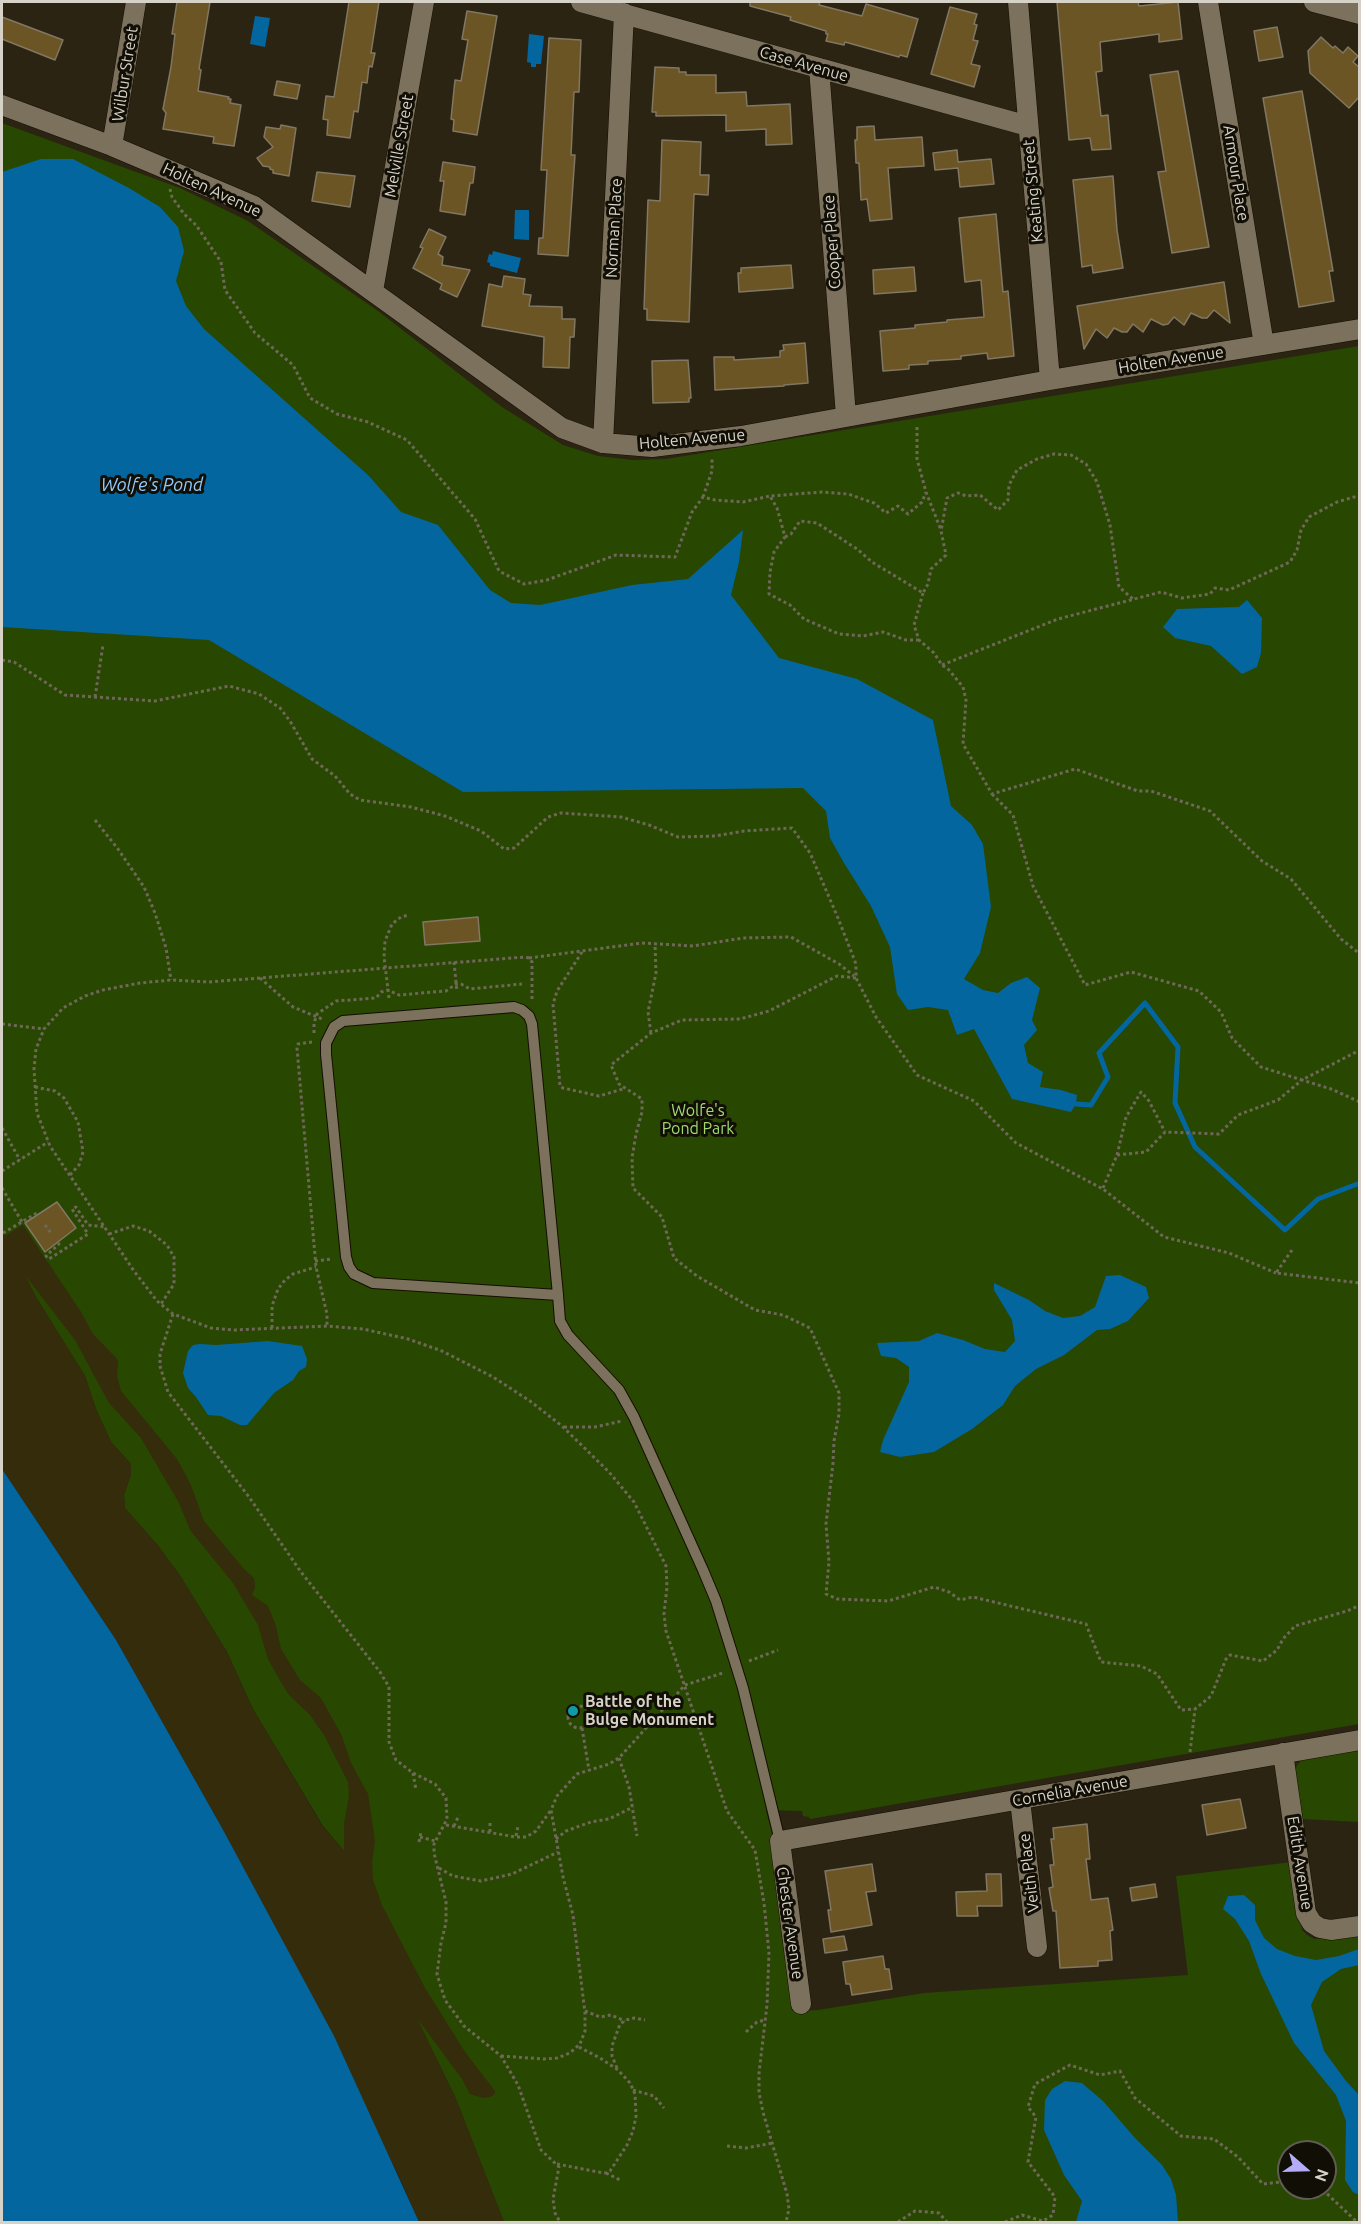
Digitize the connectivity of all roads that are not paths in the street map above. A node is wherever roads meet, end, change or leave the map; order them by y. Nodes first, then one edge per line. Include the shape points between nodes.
1 (136, 2) edge
2 (424, 2) edge
3 (581, 2) edge
4 (1018, 2) edge
5 (1208, 2) edge
6 (1314, 2) edge
7 (624, 14) junction
8 (1359, 14) edge
9 (819, 68) junction
10 (2, 105) edge
11 (1028, 126) junction
12 (112, 146) junction
13 (373, 291) junction
14 (1359, 329) edge
15 (1264, 345) junction
16 (1050, 380) junction
17 (846, 416) junction
18 (603, 443) junction
19 (558, 1295) junction
20 (1359, 1740) edge
21 (1283, 1753) junction
22 (1020, 1800) junction
23 (780, 1841) junction
24 (1359, 1926) edge
25 (1037, 1947) dead end
26 (801, 2004) dead end

1 - 12 street, Wilbur Street
2 - 13 street, Melville Street
3 - 7 street, Case Avenue
4 - 11 street, Keating Street
5 - 15 street, Armour Place
6 - 8 street
7 - 9 street, Case Avenue
7 - 18 street, Norman Place
9 - 11 street, Case Avenue
9 - 17 street, Cooper Place
10 - 12 street, Holten Avenue
11 - 16 street, Keating Street
12 - 13 street, Holten Avenue via 254,206
13 - 18 street, Holten Avenue via 562,428
14 - 15 street, Holten Avenue
15 - 16 street, Holten Avenue
16 - 17 street, Holten Avenue
17 - 18 street, Holten Avenue via 741,436 652,447
19 - 19 lane via 373,1283 349,1267 326,1054 334,1027 343,1021 514,1008 529,1016
19 - 23 lane via 560,1321 568,1335 619,1390 634,1417 716,1601 737,1667
20 - 21 street, Cornelia Avenue
21 - 22 street, Cornelia Avenue
21 - 24 street, Edith Avenue via 1306,1913 1320,1928
22 - 23 street, Cornelia Avenue
22 - 25 street, Veith Place
23 - 26 street, Chester Avenue

